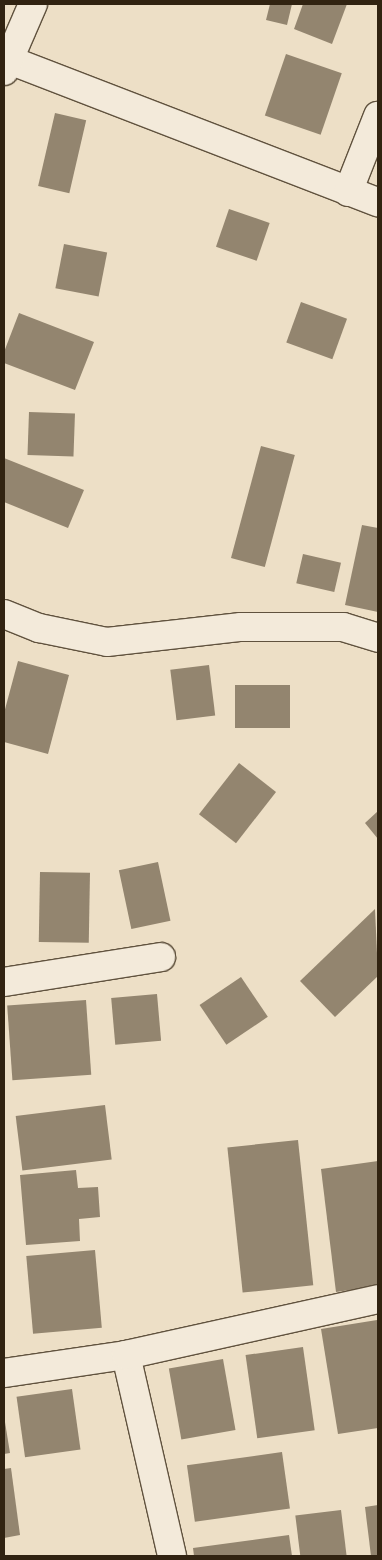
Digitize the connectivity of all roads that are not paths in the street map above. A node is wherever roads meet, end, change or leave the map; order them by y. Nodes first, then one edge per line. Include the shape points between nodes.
1 (33, 4) edge
2 (5, 63) edge
3 (378, 116) edge
4 (348, 192) junction
5 (378, 202) edge
6 (4, 614) edge
7 (378, 638) edge
8 (161, 957) dead end
9 (4, 982) edge
10 (378, 1299) edge
11 (126, 1355) junction
12 (4, 1373) edge
13 (172, 1556) edge

1 - 2 street
2 - 4 street
3 - 4 street
4 - 5 street
6 - 7 street via 39,628 107,642 241,627 343,627
8 - 9 street
10 - 11 street
11 - 12 street
11 - 13 street

